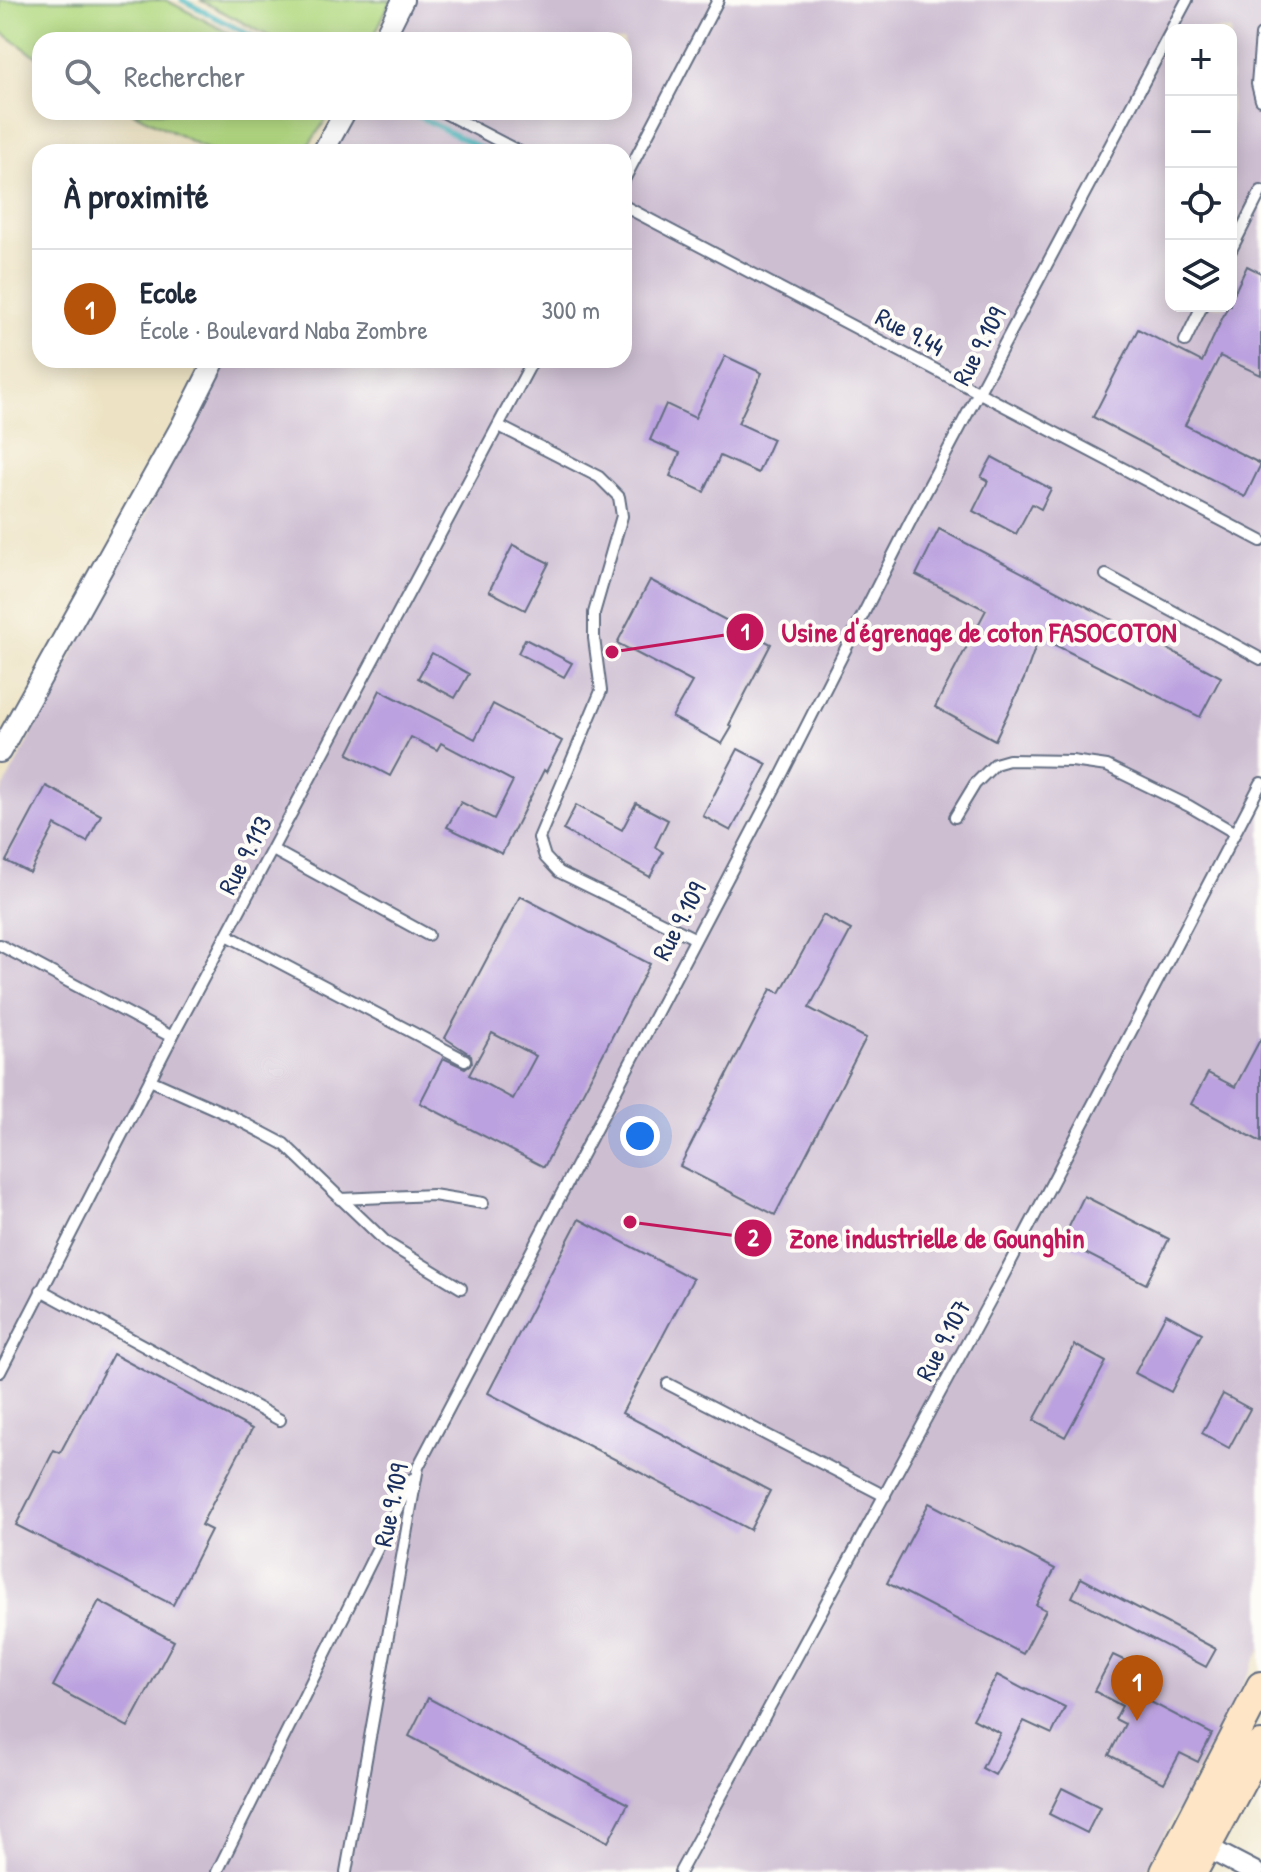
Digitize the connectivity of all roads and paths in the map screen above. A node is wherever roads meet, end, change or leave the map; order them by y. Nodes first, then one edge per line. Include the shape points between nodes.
1 (403, 0) edge
2 (718, 0) edge
3 (1187, 0) edge
4 (1174, 24) edge
5 (387, 32) edge
6 (1261, 35) edge
7 (1165, 41) edge
8 (1261, 100) edge
9 (341, 120) edge
10 (458, 120) edge
11 (327, 144) edge
12 (505, 144) edge
13 (632, 165) edge
14 (1261, 191) edge
15 (632, 210) edge
16 (1236, 240) edge
17 (1199, 312) edge
18 (1185, 341) dead end
19 (211, 368) edge
20 (529, 368) edge
21 (978, 393) junction
22 (499, 426) junction
23 (1261, 541) edge
24 (1106, 575) dead end
25 (1261, 659) edge
26 (0, 752) edge
27 (1261, 783) edge
28 (955, 817) dead end
29 (1235, 833) junction
30 (273, 850) junction
31 (227, 935) junction
32 (428, 935) dead end
33 (694, 938) junction
34 (0, 945) edge
35 (172, 1037) junction
36 (465, 1060) dead end
37 (150, 1080) junction
38 (340, 1199) junction
39 (483, 1203) dead end
40 (461, 1288) dead end
41 (41, 1290) junction
42 (0, 1372) edge
43 (668, 1384) dead end
44 (280, 1420) dead end
45 (418, 1467) junction
46 (885, 1496) junction
47 (1261, 1686) edge
48 (1261, 1745) edge
49 (1206, 1847) junction
50 (217, 1872) edge
51 (346, 1872) edge
52 (680, 1872) edge
53 (1165, 1872) edge
54 (1193, 1872) edge
55 (1254, 1872) edge

1 - 5 street
2 - 13 lane
3 - 4 lane, Rue 9.109
6 - 8 lane
7 - 21 lane, Rue 9.109
9 - 11 street
10 - 12 lane
14 - 16 lane
15 - 21 lane, Rue 9.44
17 - 18 lane
19 - 26 street
20 - 22 lane, Rue 9.113
21 - 23 lane, Rue 9.44
21 - 33 lane, Rue 9.109
22 - 30 lane, Rue 9.113
22 - 33 lane via 599,477 619,497 622,516 594,613 601,691 539,838 545,857 559,872
24 - 25 lane
27 - 29 lane, Rue 9.107
28 - 29 lane via 995,764 1072,761 1107,766
29 - 46 lane, Rue 9.107
30 - 31 lane, Rue 9.113
30 - 32 lane
31 - 35 lane, Rue 9.113
31 - 36 lane
33 - 45 lane, Rue 9.109
34 - 35 lane
35 - 37 lane, Rue 9.113
37 - 38 lane via 284,1144
37 - 41 lane, Rue 9.113
38 - 39 lane via 433,1195
38 - 40 lane via 387,1243
41 - 42 lane, Rue 9.113
41 - 44 lane
43 - 46 lane
45 - 50 lane
45 - 51 lane, Rue 9.109
46 - 52 lane, Rue 9.107
47 - 53 main road
48 - 49 main road
49 - 54 main road
49 - 55 street

